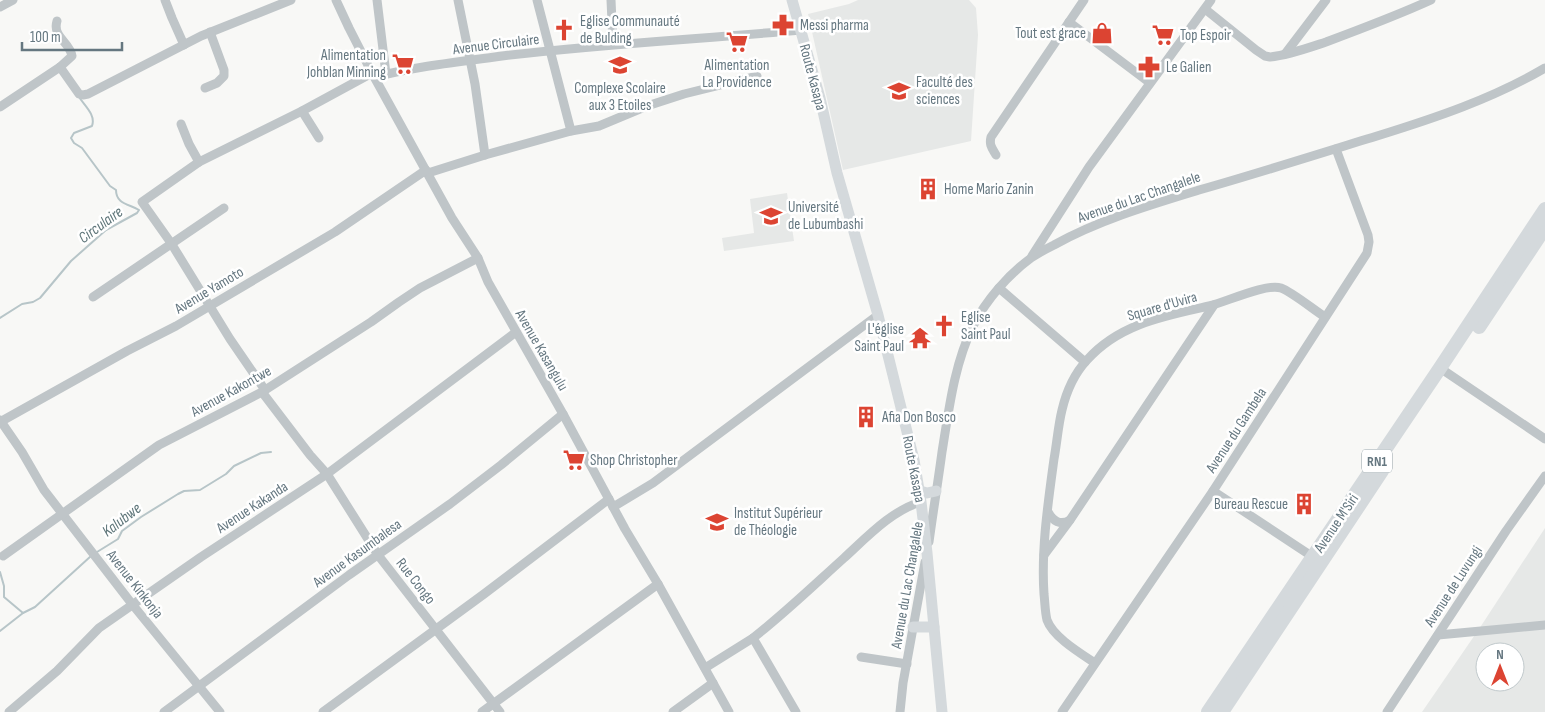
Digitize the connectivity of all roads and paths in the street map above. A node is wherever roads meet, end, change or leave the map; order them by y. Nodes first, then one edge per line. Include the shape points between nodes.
1 (14, 0) edge
2 (166, 0) edge
3 (291, 0) edge
4 (336, 0) edge
5 (377, 0) edge
6 (458, 0) edge
7 (536, 0) edge
8 (611, 0) edge
9 (792, 0) edge
10 (1084, 0) edge
11 (1211, 0) edge
12 (1326, 0) edge
13 (1431, 0) edge
14 (0, 8) edge
15 (1205, 9) junction
16 (57, 21) dead end
17 (1069, 22) junction
18 (800, 30) junction
19 (210, 32) junction
20 (613, 44) junction
21 (184, 45) junction
22 (550, 50) junction
23 (1285, 54) junction
24 (469, 60) junction
25 (60, 67) junction
26 (1545, 68) edge
27 (386, 74) junction
28 (373, 75) junction
29 (757, 76) dead end
30 (1150, 83) junction
31 (205, 88) dead end
32 (0, 107) edge
33 (302, 110) junction
34 (181, 124) dead end
35 (571, 131) junction
36 (319, 138) dead end
37 (1336, 149) junction
38 (485, 155) junction
39 (996, 155) dead end
40 (199, 162) junction
41 (427, 171) junction
42 (224, 208) dead end
43 (1545, 209) edge
44 (1545, 228) edge
45 (172, 243) junction
46 (478, 258) junction
47 (1032, 258) junction
48 (999, 288) junction
49 (93, 297) dead end
50 (1214, 305) junction
51 (210, 306) junction
52 (878, 315) junction
53 (1325, 317) junction
54 (516, 332) junction
55 (1085, 362) junction
56 (1444, 371) junction
57 (264, 391) junction
58 (563, 414) junction
59 (0, 421) edge
60 (1545, 439) edge
61 (327, 474) junction
62 (1545, 476) edge
63 (1545, 486) edge
64 (936, 491) junction
65 (1213, 491) junction
66 (1533, 494) junction
67 (921, 497) junction
68 (611, 503) junction
69 (1048, 512) junction
70 (63, 514) junction
71 (1070, 520) junction
72 (927, 553) junction
73 (378, 555) junction
74 (1044, 555) junction
75 (3, 556) dead end
76 (1313, 557) junction
77 (658, 584) junction
78 (132, 604) junction
79 (1545, 626) edge
80 (913, 627) junction
81 (934, 627) junction
82 (436, 629) junction
83 (1438, 635) junction
84 (753, 638) junction
85 (861, 657) dead end
86 (1095, 662) junction
87 (907, 664) junction
88 (705, 668) junction
89 (713, 683) junction
90 (199, 685) junction
91 (493, 703) junction
92 (9, 712) edge
93 (164, 712) edge
94 (220, 712) edge
95 (323, 712) edge
96 (482, 712) edge
97 (500, 712) edge
98 (673, 712) edge
99 (729, 712) edge
100 (796, 712) edge
101 (900, 712) edge
102 (942, 712) edge
103 (1062, 712) edge
104 (1208, 712) edge
105 (1222, 712) edge
106 (1387, 712) edge

1 - 14 street
2 - 21 street
3 - 19 street
4 - 28 street, Avenue Kasangulu
5 - 27 street
6 - 24 street
7 - 22 street
8 - 20 street
9 - 18 main road, Route Kasapa
10 - 17 street
11 - 15 street
12 - 23 street
13 - 23 street via 1350,33
15 - 23 street via 1265,56
15 - 30 street
16 - 25 street via 57,33 72,54
17 - 30 street
17 - 39 street via 991,137 991,148
18 - 20 street, Avenue Circulaire
18 - 52 main road, Route Kasapa
19 - 21 street
19 - 31 street via 224,76
20 - 22 street, Avenue Circulaire
21 - 25 street via 83,95
22 - 24 street, Avenue Circulaire
22 - 35 street
24 - 27 street, Avenue Circulaire
24 - 38 street
25 - 32 street
26 - 37 street, Avenue du Lac Changalele via 1476,102
27 - 28 street, Avenue Circulaire
28 - 33 street, Avenue Circulaire
28 - 41 street, Avenue Kasangulu
29 - 35 street, Avenue Yamoto via 684,94 599,126
30 - 47 street via 1089,167
33 - 36 street
33 - 40 street, Avenue Circulaire
34 - 40 street
35 - 38 street, Avenue Yamoto
37 - 47 street, Avenue du Lac Changalele via 1106,221 1062,240
37 - 53 street, Avenue du Gambela via 1370,242 1367,253
38 - 41 street, Avenue Yamoto
40 - 45 street, Avenue Circulaire via 142,202
41 - 46 street, Avenue Kasangulu
41 - 51 street, Avenue Yamoto via 336,232
42 - 45 street
43 - 56 highway, Avenue M'Siri / RN1
44 - 56 highway, Avenue M'Siri / RN1
45 - 49 street
45 - 51 street
46 - 54 street, Avenue Kasangulu
46 - 57 street, Avenue Kakontwe via 420,288
47 - 48 street, Avenue du Lac Changalele
48 - 55 street
48 - 64 street, Avenue du Lac Changalele via 973,326 959,361
50 - 53 street via 1275,287 1282,288
50 - 55 street, Square d'Uvira via 1139,324 1109,341
50 - 71 street, Square d'Uvira
51 - 57 street, Rue Congo
51 - 59 street, Avenue Yamoto
52 - 67 main road, Route Kasapa
52 - 68 street via 653,483
53 - 65 street, Avenue du Gambela
54 - 58 street, Avenue Kasangulu
54 - 61 street, Avenue Kakanda
55 - 69 street, Square d'Uvira via 1072,383 1062,411
56 - 60 street
56 - 76 highway, Avenue M'Siri / RN1
56 - 105 highway, Avenue M'Siri / RN1
57 - 61 street, Rue Congo
57 - 70 street, Avenue Kakontwe via 159,445
58 - 68 street, Avenue Kasangulu
58 - 73 street, Avenue Kasumbalesa via 501,465
59 - 70 street, Avenue Kinkonja
61 - 73 street, Rue Congo
61 - 78 street, Avenue Kakanda
62 - 66 street, Avenue de Luvungi
63 - 66 street
64 - 67 main road
64 - 72 street, Avenue du Lac Changalele
65 - 76 street
65 - 86 street, Avenue du Gambela
66 - 83 street, Avenue de Luvungi
67 - 72 main road, Route Kasapa
67 - 84 street via 864,540
68 - 77 street, Avenue Kasangulu
68 - 82 street
69 - 71 street via 1058,522
69 - 74 street, Square d'Uvira
70 - 75 street, Avenue Kakontwe
70 - 78 street, Avenue Kinkonja
71 - 74 street, Square d'Uvira
72 - 80 street, Avenue du Lac Changalele
72 - 81 main road, Route Kasapa
73 - 82 street, Rue Congo
73 - 90 street, Avenue Kasumbalesa
74 - 86 street via 1042,571 1048,621 1061,638
76 - 104 highway, Avenue M'Siri / RN1
77 - 88 street, Avenue Kasangulu
77 - 91 street
78 - 90 street, Avenue Kinkonja
78 - 92 street, Avenue Kakanda via 99,628 57,671
79 - 83 street
80 - 81 main road
80 - 87 street, Avenue du Lac Changalele
81 - 102 main road, Route Kasapa
82 - 91 street, Rue Congo
82 - 95 street
83 - 106 street, Avenue de Luvungi
84 - 88 street
84 - 100 street
85 - 87 street
86 - 103 street, Avenue du Gambela
87 - 101 street, Avenue du Lac Changalele
88 - 89 street, Avenue Kasangulu
89 - 98 street
89 - 99 street, Avenue Kasangulu
90 - 93 street, Avenue Kasumbalesa
90 - 94 street, Avenue Kinkonja
91 - 96 street
91 - 97 street, Rue Congo

